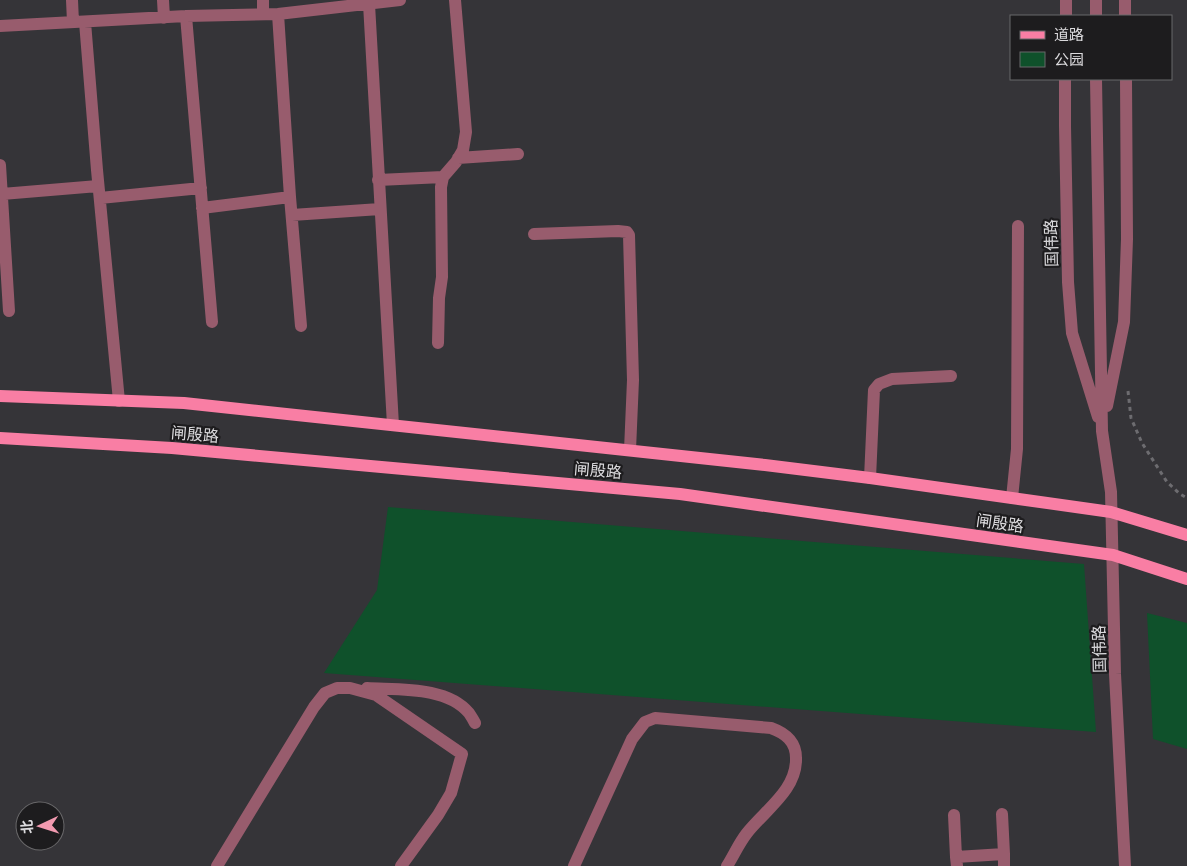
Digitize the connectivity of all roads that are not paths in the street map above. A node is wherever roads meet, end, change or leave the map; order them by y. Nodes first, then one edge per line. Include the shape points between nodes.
1 (72, 0) edge
2 (163, 0) edge
3 (262, 0) edge
4 (400, 0) edge
5 (455, 0) edge
6 (1066, 0) edge
7 (1096, 0) edge
8 (1125, 0) edge
9 (384, 1) edge
10 (369, 4) junction
11 (263, 14) junction
12 (278, 14) junction
13 (1066, 15) edge
14 (1096, 15) edge
15 (1125, 15) edge
16 (186, 16) junction
17 (164, 18) junction
18 (79, 22) junction
19 (0, 26) edge
20 (1065, 80) edge
21 (1096, 80) edge
22 (1126, 80) edge
23 (518, 154) dead end
24 (458, 158) junction
25 (0, 171) edge
26 (443, 177) junction
27 (378, 180) junction
28 (201, 188) junction
29 (99, 192) junction
30 (2, 194) junction
31 (290, 197) junction
32 (202, 208) junction
33 (380, 209) junction
34 (292, 215) junction
35 (1018, 226) dead end
36 (534, 234) dead end
37 (9, 311) dead end
38 (212, 322) dead end
39 (301, 326) dead end
40 (438, 343) dead end
41 (951, 376) dead end
42 (0, 396) edge
43 (119, 401) junction
44 (393, 426) junction
45 (1102, 431) junction
46 (0, 438) edge
47 (630, 450) junction
48 (870, 478) junction
49 (1012, 498) junction
50 (1112, 512) junction
51 (1187, 535) edge
52 (1113, 555) junction
53 (1187, 579) edge
54 (350, 688) junction
55 (475, 723) dead end
56 (1002, 814) dead end
57 (954, 815) dead end
58 (1004, 860) edge
59 (956, 861) edge
60 (217, 866) edge
61 (401, 866) edge
62 (574, 866) edge
63 (727, 866) edge
64 (1125, 866) edge

1 - 18 street
2 - 17 street
3 - 11 street
4 - 9 street
5 - 24 street via 466,132
6 - 13 street
7 - 14 street
8 - 15 street
9 - 10 street
10 - 12 street
10 - 27 street
11 - 12 street
11 - 16 street
12 - 31 street
16 - 17 street
16 - 28 street
17 - 18 street
18 - 19 street
18 - 29 street
20 - 45 street, 国伟路 via 1072,333
21 - 45 street, 国伟路
22 - 45 street, 国伟路 via 1124,322
23 - 24 street
24 - 26 street
25 - 30 street
26 - 27 street
26 - 40 street
27 - 33 street
28 - 29 street
28 - 32 street
29 - 30 street
29 - 43 street
30 - 37 street
31 - 32 street
31 - 34 street
32 - 38 street
33 - 34 street
33 - 44 street
34 - 39 street
35 - 49 street via 1017,449
36 - 47 street via 618,231 629,235 633,380
41 - 48 street via 892,379 879,384 874,390
42 - 43 main road, 闸殷路
43 - 44 main road, 闸殷路 via 184,404
44 - 47 main road, 闸殷路
45 - 50 street, 国伟路
46 - 52 main road, 闸殷路 via 172,448 680,494
47 - 48 main road, 闸殷路
48 - 49 main road, 闸殷路
49 - 50 main road, 闸殷路
50 - 51 main road, 闸殷路
50 - 52 street, 国伟路
52 - 53 main road, 闸殷路
52 - 64 street, 国伟路 via 1115,674
54 - 55 street via 442,696 458,703
54 - 60 street via 325,693 314,707
54 - 61 street via 376,695 462,754 451,793
56 - 58 street
57 - 59 street
58 - 59 street
62 - 63 street via 632,739 645,722 655,718 771,728 791,740 796,752 792,779 747,833

